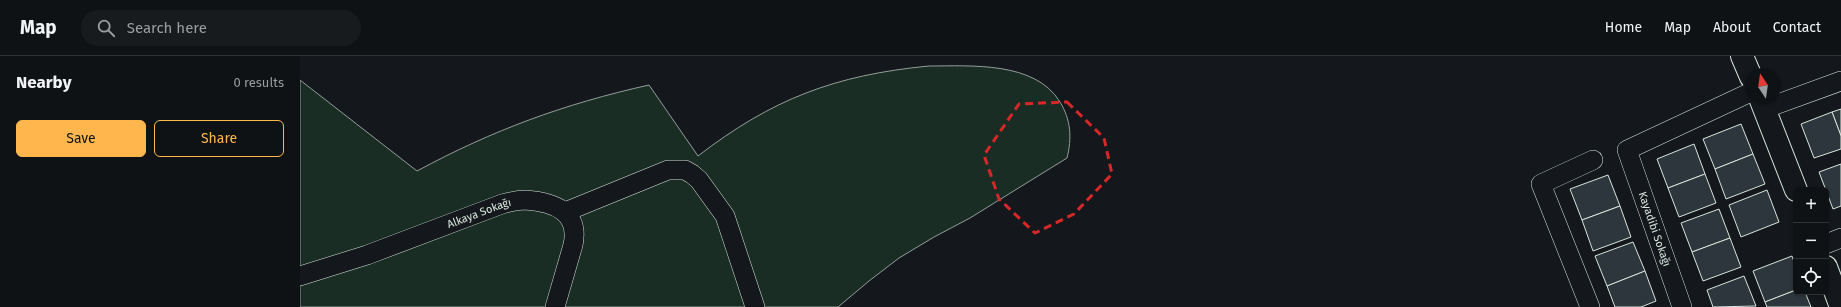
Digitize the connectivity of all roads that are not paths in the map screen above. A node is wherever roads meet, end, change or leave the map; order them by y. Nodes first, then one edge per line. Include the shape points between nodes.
1 (1742, 56) edge
2 (1747, 68) edge
3 (1841, 81) edge
4 (1745, 95) edge
5 (1781, 98) edge
6 (1762, 104) edge
7 (1593, 160) dead end
8 (1795, 187) edge
9 (565, 212) junction
10 (1841, 238) edge
11 (1829, 243) edge
12 (1829, 275) edge
13 (300, 276) edge
14 (555, 307) edge
15 (755, 307) edge
16 (1590, 307) edge
17 (1682, 307) edge
18 (1841, 307) edge

1 - 2 street
3 - 5 street
4 - 17 street, Kayadibi Sokağı via 1627,150
6 - 8 street
7 - 16 street via 1542,184
9 - 13 street, Alkaya Sokağı via 548,204 525,200 502,204 367,255
9 - 14 street via 572,223 575,236
9 - 15 street via 668,170 685,170 698,180 725,216
10 - 11 street
12 - 18 street

